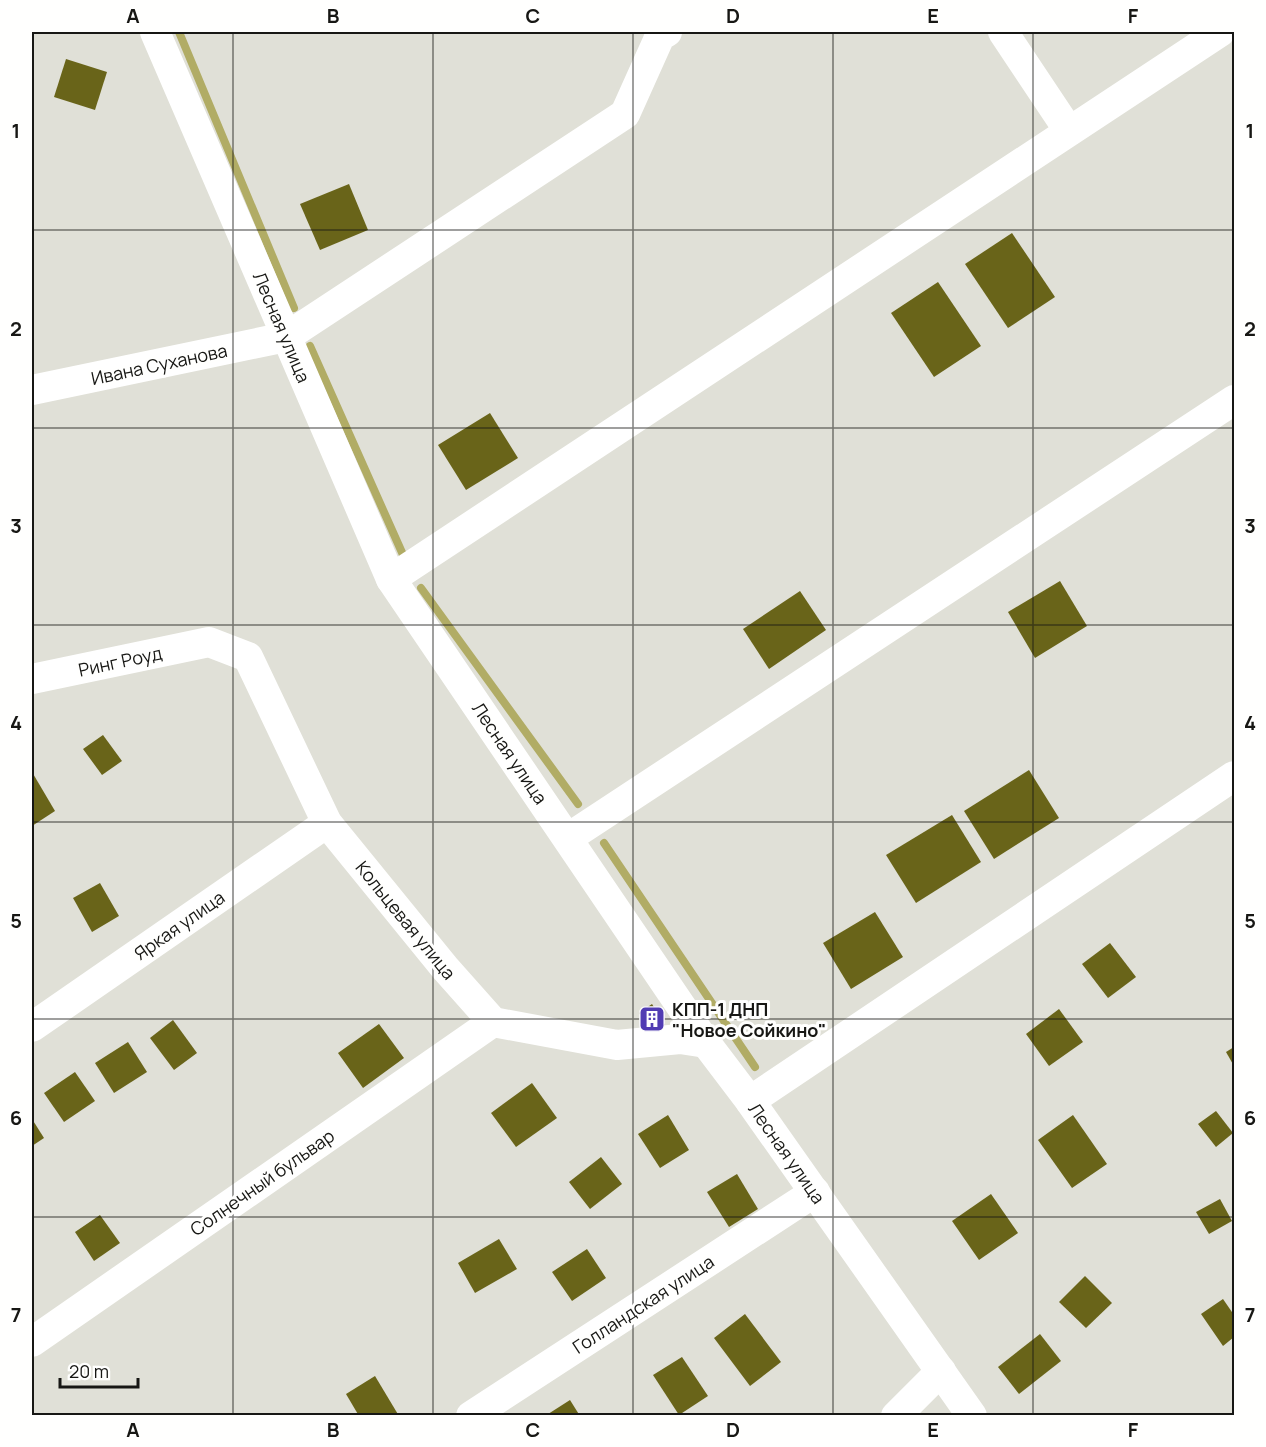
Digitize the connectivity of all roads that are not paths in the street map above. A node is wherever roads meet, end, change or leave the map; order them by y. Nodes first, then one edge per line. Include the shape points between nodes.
1 (155, 32) edge
2 (667, 32) edge
3 (1003, 32) edge
4 (1220, 32) edge
5 (1070, 131) junction
6 (286, 337) junction
7 (32, 390) edge
8 (1234, 400) edge
9 (391, 579) junction
10 (209, 642) joint
11 (46, 676) edge
12 (32, 693) edge
13 (1234, 776) edge
14 (327, 823) junction
15 (568, 838) junction
16 (493, 1022) junction
17 (32, 1027) edge
18 (706, 1043) junction
19 (750, 1101) junction
20 (815, 1192) junction
21 (32, 1342) edge
22 (941, 1371) junction
23 (471, 1416) edge
24 (896, 1416) edge
25 (972, 1416) edge

1 - 6 street, Лесная улица
2 - 6 street via 660,36 625,114
3 - 5 street
4 - 5 street
5 - 9 street
6 - 7 street, Ивана Суханова
6 - 9 street, Лесная улица
8 - 15 street
9 - 15 street, Лесная улица
10 - 11 street, Ринг Роуд
10 - 14 street, Кольцевая улица via 248,657
11 - 12 street
13 - 19 street
14 - 16 street, Кольцевая улица
14 - 17 street, Яркая улица
15 - 18 street, Лесная улица
16 - 18 street via 617,1045 680,1039
16 - 21 street, Солнечный бульвар
18 - 19 street, Лесная улица
19 - 20 street, Лесная улица
20 - 22 street, Лесная улица
20 - 23 street, Голландская улица
22 - 24 street
22 - 25 street, Лесная улица

